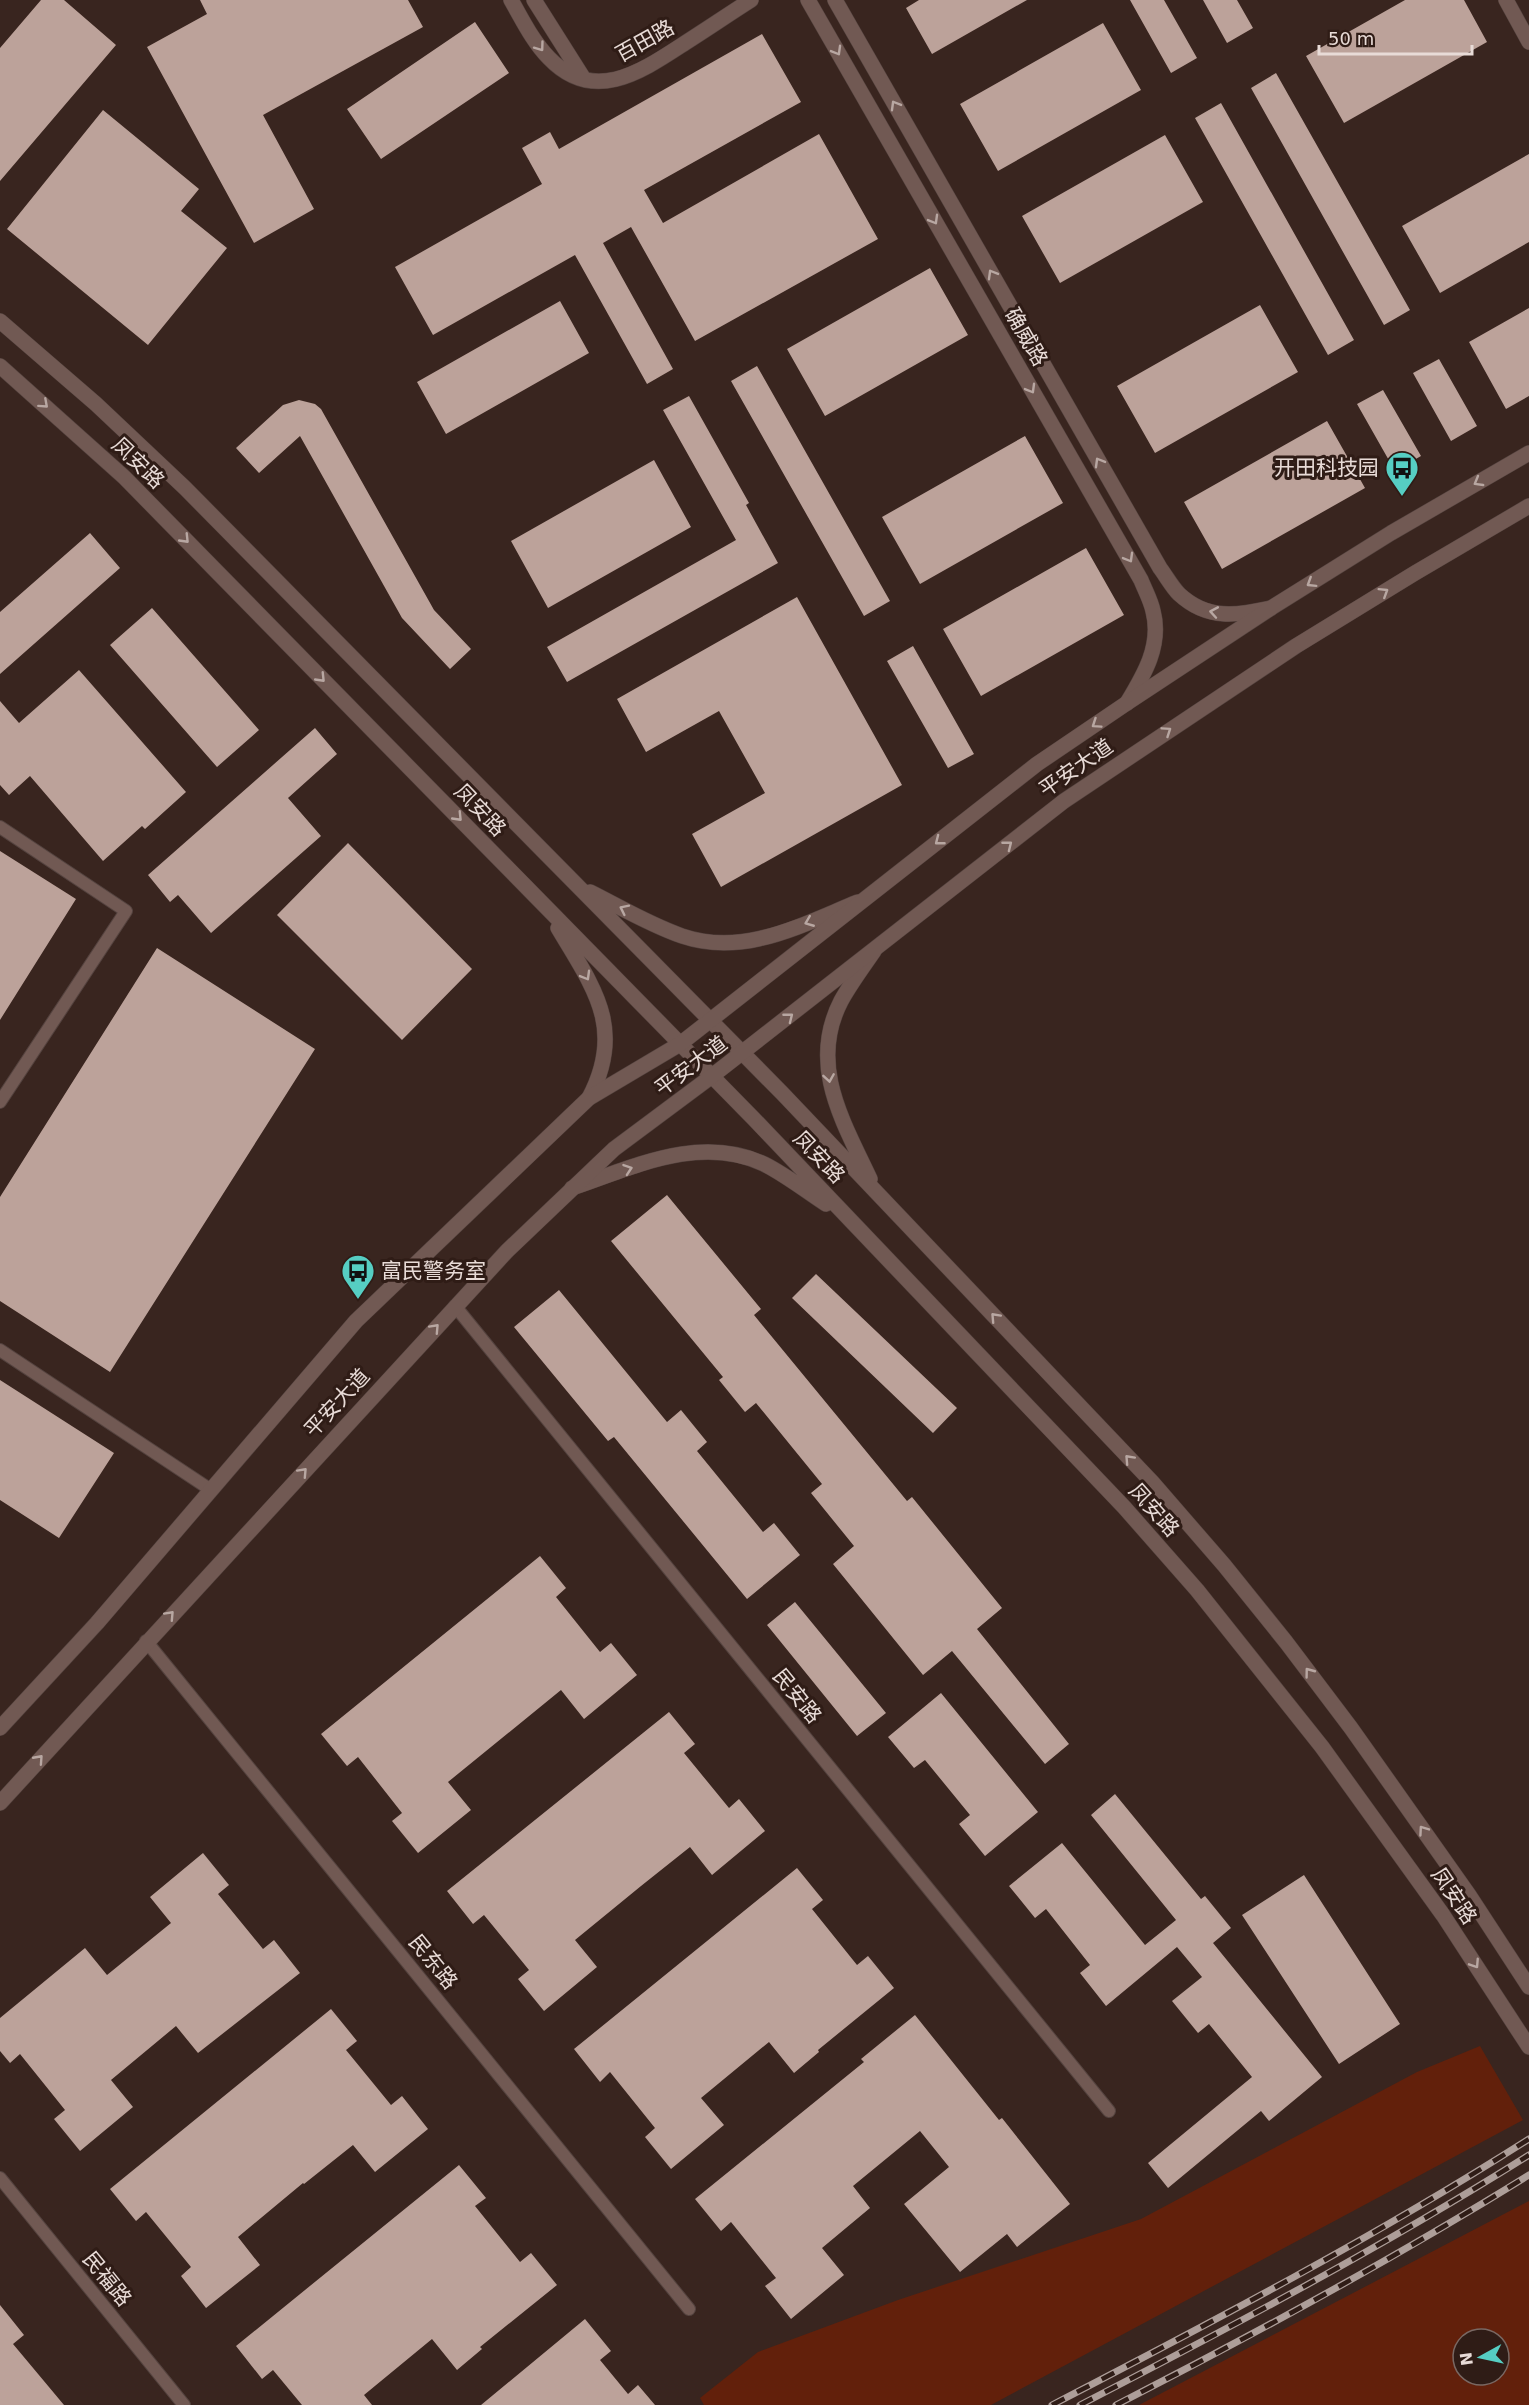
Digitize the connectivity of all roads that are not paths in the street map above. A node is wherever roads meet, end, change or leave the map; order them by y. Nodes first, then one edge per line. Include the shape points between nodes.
1 (511, 0) edge
2 (534, 0) edge
3 (751, 0) edge
4 (808, 0) edge
5 (835, 0) edge
6 (1506, 0) edge
7 (1529, 42) edge
8 (584, 79) junction
9 (0, 321) edge
10 (0, 366) edge
11 (1529, 453) edge
12 (1529, 506) edge
13 (1271, 608) junction
14 (1127, 702) junction
15 (0, 827) edge
16 (579, 886) junction
17 (863, 900) junction
18 (546, 907) junction
19 (876, 948) junction
20 (710, 1020) junction
21 (680, 1044) junction
22 (743, 1053) junction
23 (712, 1077) junction
24 (589, 1098) junction
25 (0, 1102) edge
26 (572, 1188) junction
27 (877, 1192) junction
28 (848, 1218) junction
29 (455, 1306) junction
30 (0, 1350) edge
31 (211, 1490) junction
32 (146, 1641) junction
33 (0, 1728) edge
34 (0, 1803) edge
35 (1529, 1987) edge
36 (1529, 2047) edge
37 (1109, 2111) dead end
38 (0, 2178) edge
39 (688, 2309) dead end
40 (184, 2405) edge

1 -> 8 street via 548,58 566,72
2 - 8 street
3 - 8 street, 百田路 via 627,78 604,82
4 -> 14 street, 确威路 via 1141,580 1154,612 1155,642 1147,671
13 -> 5 street, 确威路 via 1235,615 1205,611 1179,595
6 - 7 street
9 - 16 street, 凤安路 via 185,488
10 -> 18 street, 凤安路 via 124,477
11 -> 13 street, 平安大道
19 -> 12 street, 平安大道 via 1064,801 1179,723 1415,573
13 - 14 street, 平安大道
14 -> 17 street, 平安大道 via 1037,764
15 - 25 lane via 126,910
17 -> 16 street via 776,935 718,943 682,936
16 - 20 street, 凤安路
17 - 20 street, 平安大道
18 - 21 street, 凤安路
18 -> 24 street via 591,984 603,1017 605,1051
22 -> 19 street, 平安大道
19 -> 27 street via 841,1002 827,1052 836,1104
20 - 21 street, 平安大道
20 - 22 street, 凤安路
21 - 23 street, 凤安路
21 - 24 street, 平安大道
22 - 23 street, 平安大道
22 - 27 street, 凤安路
23 - 26 street, 平安大道 via 614,1149
23 - 28 street, 凤安路
24 - 31 street, 平安大道 via 356,1321
26 -> 28 street via 673,1155 726,1153 764,1164
26 - 29 street, 平安大道
35 -> 27 street, 凤安路 via 1351,1728 1224,1565 1152,1482
28 -> 36 street, 凤安路 via 1197,1590 1322,1747 1443,1915
32 -> 29 street, 平安大道
29 - 37 lane, 民安路
30 - 31 lane
31 - 33 street, 平安大道
34 -> 32 street, 平安大道
32 - 39 lane, 民东路
38 - 40 lane, 民福路

